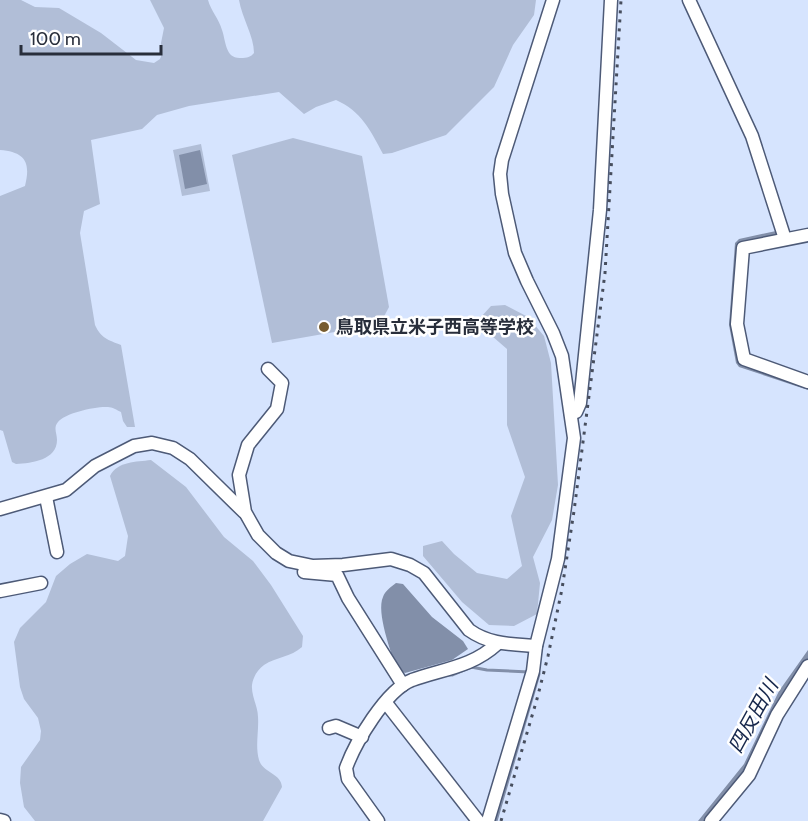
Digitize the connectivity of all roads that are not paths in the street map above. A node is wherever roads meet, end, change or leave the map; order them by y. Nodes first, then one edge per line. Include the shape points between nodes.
1 (553, 0) edge
2 (611, 0) edge
3 (689, 0) edge
4 (808, 235) edge
5 (785, 239) junction
6 (268, 369) dead end
7 (808, 382) edge
8 (571, 414) junction
9 (46, 497) junction
10 (0, 509) edge
11 (245, 512) junction
12 (57, 552) dead end
13 (287, 559) junction
14 (41, 583) dead end
15 (0, 591) edge
16 (497, 644) junction
17 (536, 646) junction
18 (808, 666) edge
19 (403, 685) junction
20 (386, 703) junction
21 (329, 728) dead end
22 (362, 737) junction
23 (378, 821) edge
24 (478, 821) edge
25 (488, 821) edge
26 (711, 821) edge

1 - 8 street via 500,174 515,253 562,356
2 - 8 street via 600,210 579,403
3 - 5 street via 752,136
4 - 5 street
5 - 7 street via 743,248 737,324 744,359
6 - 11 street via 282,383 281,397 278,409 248,445 239,475
8 - 17 street via 574,438 558,559
9 - 10 street
9 - 11 street via 66,490 120,452 152,443 174,448 190,459
9 - 12 street
11 - 13 street via 258,535
13 - 16 street via 313,566 391,560 410,565 424,573 469,630
13 - 19 street via 289,566 297,570 337,575
14 - 15 street
16 - 17 street
16 - 19 street via 486,654
17 - 25 street via 533,670
18 - 26 street via 777,715 749,775
19 - 20 street
20 - 22 street
20 - 24 street
21 - 22 street via 336,726
22 - 23 street via 346,768 348,779

